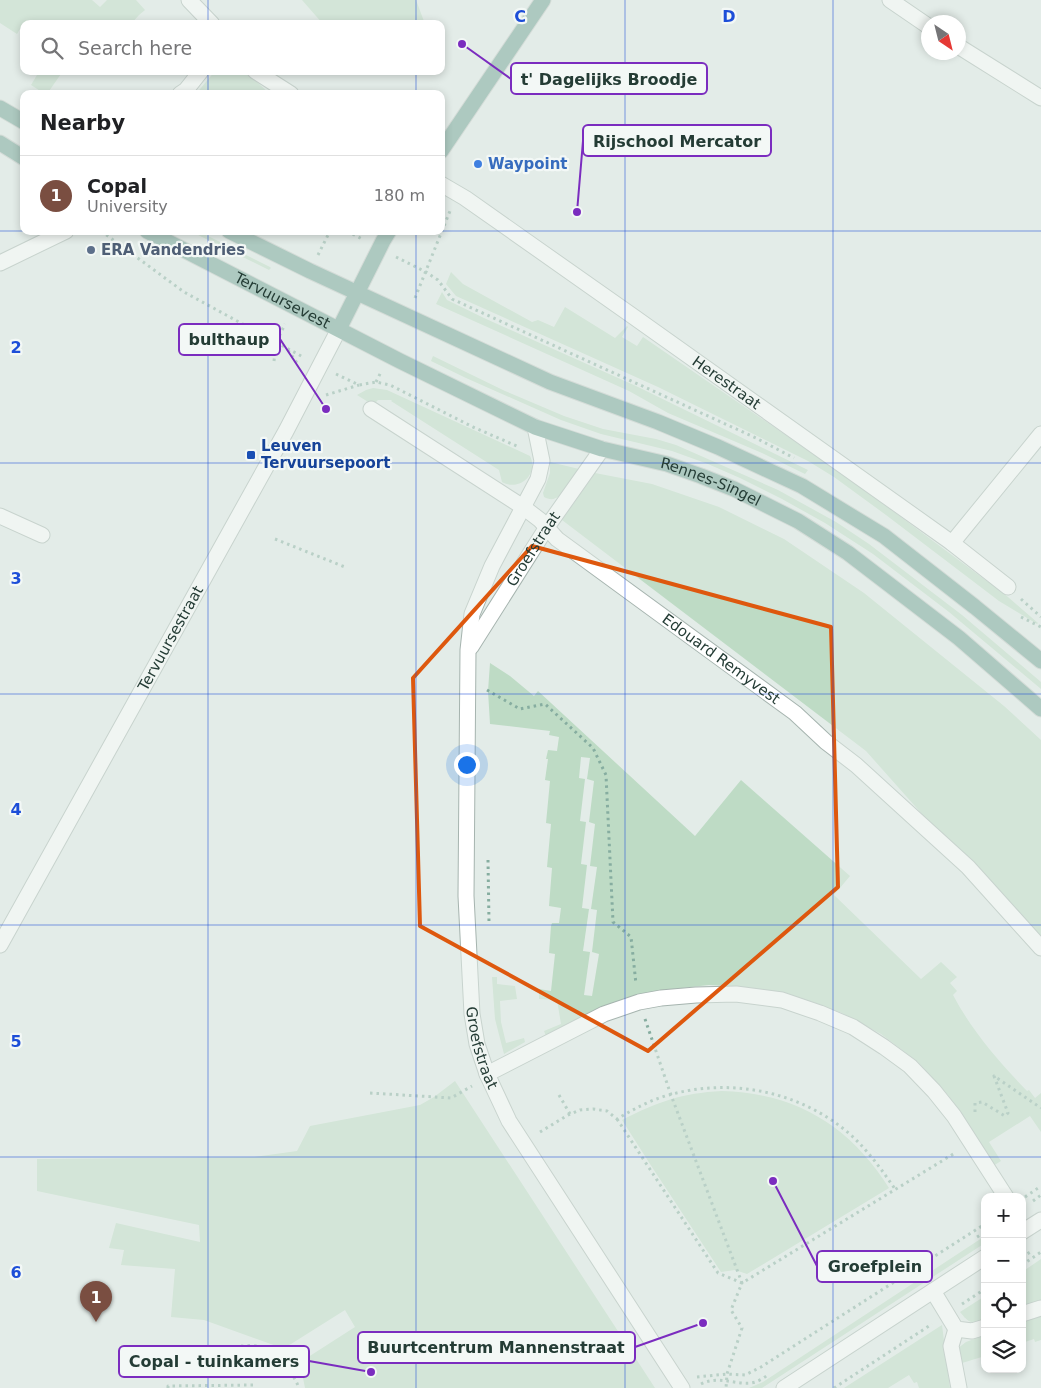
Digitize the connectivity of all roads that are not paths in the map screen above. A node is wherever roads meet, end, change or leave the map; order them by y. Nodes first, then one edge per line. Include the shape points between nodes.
1 (189, 0) edge
2 (543, 0) edge
3 (890, 0) edge
4 (208, 20) edge
5 (921, 21) edge
6 (966, 51) edge
7 (198, 75) edge
8 (261, 75) edge
9 (186, 90) edge
10 (285, 90) edge
11 (1041, 98) edge
12 (0, 108) edge
13 (20, 120) edge
14 (0, 143) edge
15 (445, 144) edge
16 (20, 156) edge
17 (445, 186) edge
18 (58, 235) edge
19 (155, 235) edge
20 (237, 235) edge
21 (387, 235) edge
22 (0, 263) edge
23 (357, 293) junction
24 (339, 329) junction
25 (371, 409) dead end
26 (535, 427) junction
27 (1041, 434) edge
28 (602, 449) junction
29 (523, 507) junction
30 (0, 516) edge
31 (547, 527) junction
32 (42, 536) dead end
33 (952, 543) junction
34 (1008, 587) road end
35 (468, 650) junction
36 (1041, 661) edge
37 (1041, 709) edge
38 (0, 945) edge
39 (1041, 948) edge
40 (488, 1075) junction
41 (1003, 1193) edge
42 (1041, 1220) edge
43 (1026, 1227) edge
44 (981, 1260) edge
45 (933, 1291) junction
46 (1041, 1308) edge
47 (1026, 1313) edge
48 (982, 1328) edge
49 (956, 1329) junction
50 (682, 1388) edge
51 (784, 1388) edge
52 (958, 1388) edge

1 - 4 street
2 - 15 main road
3 - 5 street
6 - 11 street
7 - 9 street
8 - 10 street
12 - 13 main road
14 - 16 main road
17 - 33 street, Herestraat
18 - 22 street
19 - 24 main road, Tervuursevest
20 - 23 main road
21 - 23 main road
23 - 24 main road
23 - 36 main road via 550,382 709,443 802,486 892,542
24 - 26 main road, Rennes-Singel
24 - 38 street, Tervuursestraat
25 - 29 street, Edouard Remyvest
26 - 28 main road, Rennes-Singel
26 - 29 street, Groefstraat via 541,469
27 - 33 street
28 - 31 street, Groefstraat
28 - 37 main road, Rennes-Singel via 667,464 701,476 798,521 848,553 944,626
29 - 31 street, Edouard Remyvest
29 - 35 street, Groefstraat via 492,566 472,614
30 - 32 street
31 - 35 street, Groefstraat
31 - 39 street, Edouard Remyvest via 557,538 794,713 856,765 968,867
33 - 34 street, Herestraat
35 - 40 street, Groefstraat via 466,896 472,1014 477,1044
40 - 41 street via 604,1014 639,1002 696,994 736,994 782,1000 853,1027 910,1066 954,1116
40 - 50 street, Groefstraat via 523,1144
42 - 43 street
44 - 45 street
45 - 49 street
45 - 51 street
46 - 47 street
48 - 49 street via 972,1331
49 - 52 street via 950,1346

